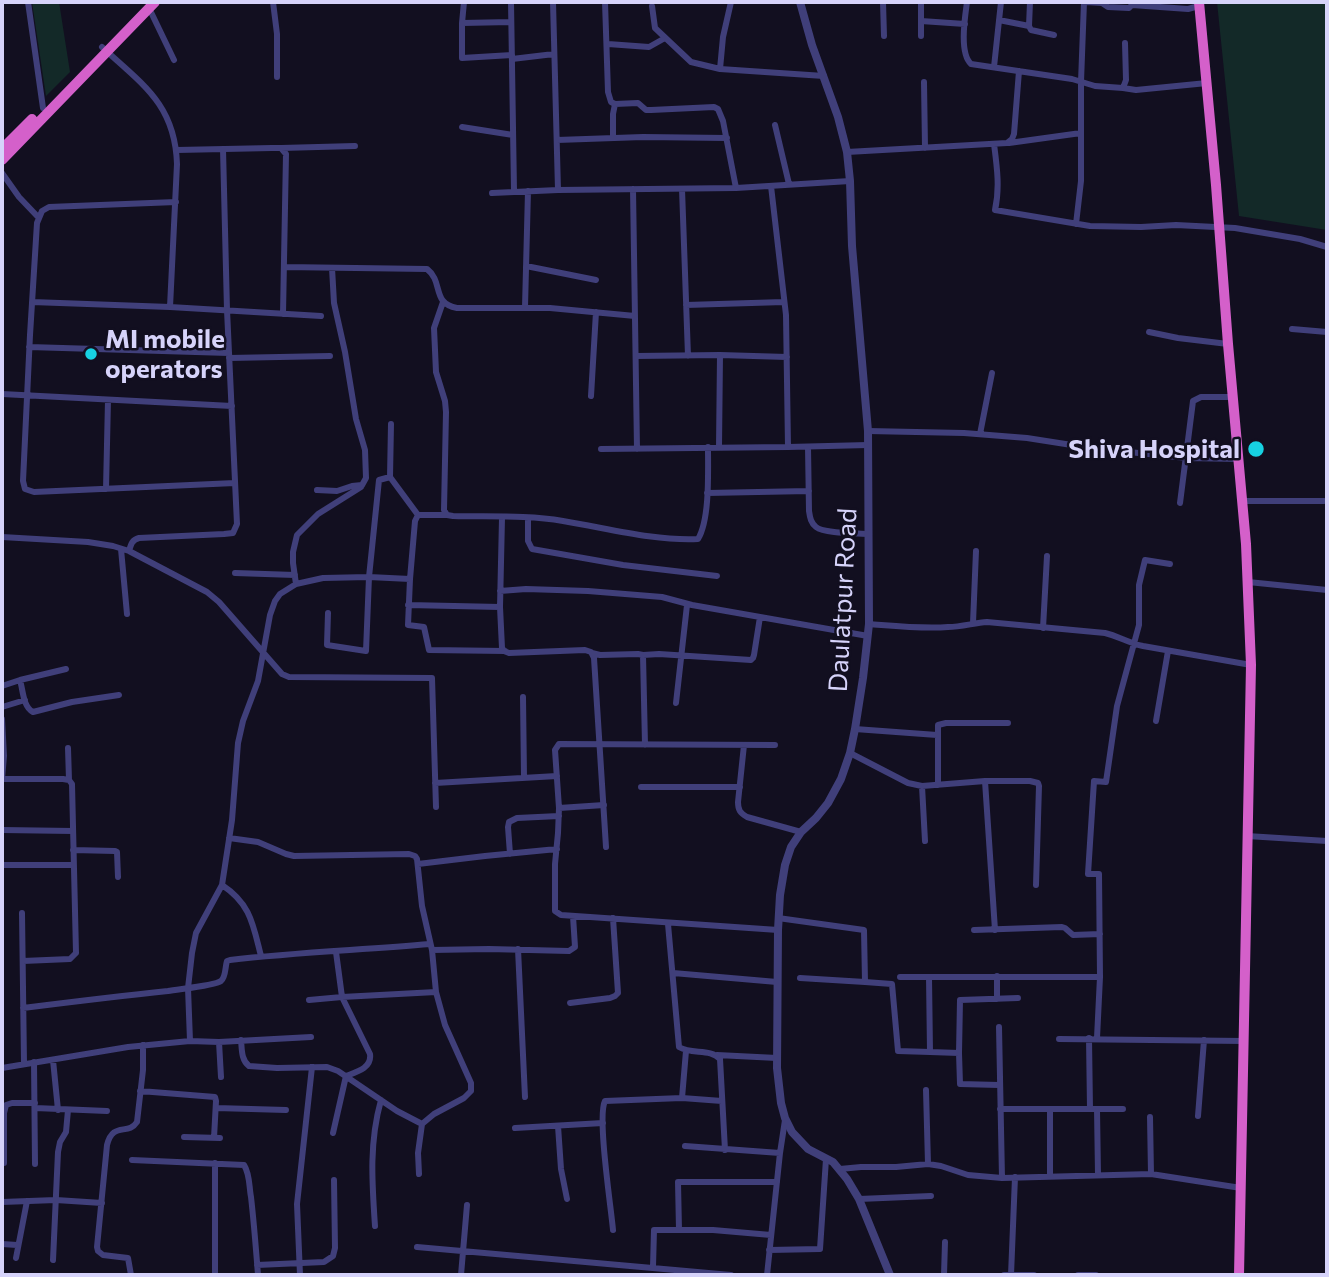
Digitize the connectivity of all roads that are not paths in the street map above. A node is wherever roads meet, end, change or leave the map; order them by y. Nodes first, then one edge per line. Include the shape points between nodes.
1 (28, 2) edge
2 (273, 2) edge
3 (464, 2) edge
4 (511, 2) edge
5 (553, 2) edge
6 (606, 2) edge
7 (731, 2) edge
8 (800, 2) edge
9 (883, 2) edge
10 (921, 2) edge
11 (967, 2) edge
12 (1001, 2) edge
13 (1030, 2) edge
14 (1085, 2) edge
15 (150, 4) edge
16 (1199, 4) edge
17 (652, 6) dead end
18 (999, 20) junction
19 (922, 21) junction
20 (511, 22) junction
21 (462, 23) junction
22 (965, 24) junction
23 (1028, 26) junction
24 (1054, 35) dead end
25 (884, 36) dead end
26 (921, 36) dead end
27 (665, 38) junction
28 (1125, 43) dead end
29 (608, 44) junction
30 (104, 49) junction
31 (554, 54) junction
32 (512, 57) junction
33 (174, 60) dead end
34 (994, 67) junction
35 (720, 69) junction
36 (1019, 71) junction
37 (824, 76) junction
38 (277, 77) dead end
39 (924, 82) dead end
40 (1081, 82) junction
41 (1207, 83) junction
42 (1123, 88) junction
43 (615, 104) junction
44 (43, 108) junction
45 (775, 125) dead end
46 (462, 127) dead end
47 (1081, 133) junction
48 (513, 135) junction
49 (612, 138) junction
50 (727, 138) junction
51 (557, 140) junction
52 (1007, 143) junction
53 (994, 144) junction
54 (355, 146) dead end
55 (281, 148) junction
56 (925, 148) junction
57 (223, 149) junction
58 (3, 150) edge
59 (177, 150) junction
60 (847, 152) junction
61 (2, 173) edge
62 (850, 181) junction
63 (789, 184) junction
64 (771, 186) junction
65 (736, 188) junction
66 (633, 189) junction
67 (682, 189) junction
68 (558, 190) junction
69 (514, 191) junction
70 (528, 191) junction
71 (492, 193) dead end
72 (176, 202) junction
73 (39, 218) junction
74 (1076, 224) junction
75 (1219, 228) junction
76 (1327, 247) edge
77 (526, 266) junction
78 (284, 267) junction
79 (332, 268) junction
80 (596, 280) dead end
81 (32, 302) junction
82 (443, 302) junction
83 (784, 302) junction
84 (686, 304) junction
85 (170, 307) junction
86 (525, 307) junction
87 (227, 310) junction
88 (596, 312) junction
89 (283, 314) junction
90 (321, 316) dead end
91 (635, 316) junction
92 (1292, 329) dead end
93 (1149, 332) dead end
94 (1327, 332) edge
95 (1228, 344) junction
96 (29, 347) junction
97 (330, 355) dead end
98 (720, 355) junction
99 (229, 356) junction
100 (636, 356) junction
101 (688, 356) junction
102 (787, 357) junction
103 (992, 373) dead end
104 (2, 394) edge
105 (27, 396) junction
106 (591, 396) dead end
107 (1234, 397) junction
108 (108, 400) junction
109 (232, 406) junction
110 (391, 424) dead end
111 (869, 431) junction
112 (980, 434) junction
113 (868, 444) junction
114 (708, 447) junction
115 (719, 447) junction
116 (788, 447) junction
117 (808, 447) junction
118 (601, 449) dead end
119 (637, 449) junction
120 (1186, 458) junction
121 (1239, 459) junction
122 (390, 477) junction
123 (235, 483) junction
124 (362, 485) junction
125 (106, 489) junction
126 (317, 490) dead end
127 (809, 491) junction
128 (707, 493) junction
129 (1242, 501) junction
130 (1324, 501) dead end
131 (1180, 503) dead end
132 (418, 515) junction
133 (447, 515) junction
134 (502, 518) junction
135 (528, 518) junction
136 (869, 534) junction
137 (2, 537) edge
138 (121, 549) junction
139 (129, 551) junction
140 (976, 551) dead end
141 (1047, 556) dead end
142 (1170, 564) dead end
143 (235, 573) dead end
144 (295, 575) junction
145 (717, 576) dead end
146 (369, 577) junction
147 (410, 579) junction
148 (1248, 582) junction
149 (296, 584) junction
150 (1327, 590) edge
151 (500, 591) junction
152 (408, 605) junction
153 (687, 605) junction
154 (500, 607) junction
155 (328, 613) dead end
156 (127, 614) dead end
157 (760, 617) junction
158 (973, 623) junction
159 (869, 624) junction
160 (1043, 628) junction
161 (868, 636) junction
162 (1134, 644) junction
163 (263, 651) junction
164 (505, 651) junction
165 (1168, 651) junction
166 (592, 652) junction
167 (643, 655) junction
168 (681, 656) junction
169 (1251, 665) junction
170 (66, 669) dead end
171 (20, 680) junction
172 (2, 686) edge
173 (119, 695) dead end
174 (523, 697) dead end
175 (25, 700) junction
176 (676, 704) dead end
177 (2, 707) edge
178 (2, 719) edge
179 (1156, 721) dead end
180 (1008, 723) dead end
181 (855, 729) junction
182 (937, 735) junction
183 (600, 744) junction
184 (645, 745) junction
185 (744, 745) junction
186 (775, 745) dead end
187 (68, 748) dead end
188 (850, 754) junction
189 (557, 776) junction
190 (524, 778) junction
191 (2, 779) edge
192 (69, 780) junction
193 (985, 781) junction
194 (435, 783) junction
195 (938, 785) junction
196 (922, 786) junction
197 (641, 788) dead end
198 (740, 788) junction
199 (604, 805) junction
200 (436, 807) dead end
201 (559, 812) junction
202 (2, 830) edge
203 (73, 831) junction
204 (801, 832) junction
205 (1247, 836) junction
206 (229, 838) junction
207 (925, 841) dead end
208 (1327, 841) edge
209 (606, 848) dead end
210 (557, 849) junction
211 (73, 850) junction
212 (510, 854) junction
213 (418, 864) junction
214 (2, 865) edge
215 (73, 865) junction
216 (118, 877) dead end
217 (222, 885) junction
218 (1036, 885) dead end
219 (22, 913) dead end
220 (573, 916) junction
221 (613, 918) junction
222 (779, 918) junction
223 (668, 923) junction
224 (778, 930) junction
225 (974, 930) dead end
226 (995, 930) junction
227 (1100, 934) junction
228 (431, 947) junction
229 (518, 950) junction
230 (336, 952) junction
231 (261, 957) junction
232 (23, 961) junction
233 (673, 973) junction
234 (997, 976) junction
235 (900, 977) dead end
236 (929, 977) junction
237 (1100, 977) junction
238 (800, 978) dead end
239 (777, 982) junction
240 (865, 982) junction
241 (188, 988) junction
242 (436, 992) junction
243 (342, 997) junction
244 (1018, 998) dead end
245 (998, 999) junction
246 (309, 1000) dead end
247 (570, 1003) dead end
248 (23, 1008) junction
249 (999, 1027) dead end
250 (311, 1037) dead end
251 (1093, 1038) junction
252 (1059, 1039) dead end
253 (241, 1040) junction
254 (1204, 1040) junction
255 (190, 1041) junction
256 (1244, 1041) junction
257 (219, 1042) junction
258 (143, 1045) junction
259 (686, 1051) junction
260 (930, 1052) junction
261 (959, 1053) junction
262 (717, 1055) junction
263 (777, 1058) junction
264 (53, 1060) junction
265 (34, 1062) junction
266 (24, 1063) junction
267 (312, 1067) junction
268 (2, 1068) edge
269 (346, 1076) junction
270 (221, 1077) dead end
271 (999, 1085) junction
272 (926, 1090) dead end
273 (140, 1091) junction
274 (525, 1097) dead end
275 (682, 1098) junction
276 (381, 1100) junction
277 (722, 1101) junction
278 (35, 1105) junction
279 (216, 1108) junction
280 (1000, 1109) junction
281 (1050, 1109) junction
282 (1094, 1109) junction
283 (1123, 1109) dead end
284 (58, 1110) junction
285 (68, 1110) junction
286 (286, 1110) dead end
287 (107, 1111) dead end
288 (1198, 1116) dead end
289 (1150, 1117) dead end
290 (785, 1118) junction
291 (603, 1123) junction
292 (422, 1124) junction
293 (558, 1126) junction
294 (515, 1128) dead end
295 (333, 1133) dead end
296 (184, 1137) dead end
297 (685, 1146) dead end
298 (725, 1150) junction
299 (780, 1153) junction
300 (826, 1159) junction
301 (132, 1160) dead end
302 (4, 1163) dead end
303 (215, 1163) junction
304 (35, 1164) dead end
305 (928, 1164) junction
306 (840, 1169) junction
307 (419, 1174) dead end
308 (1151, 1174) junction
309 (1050, 1175) junction
310 (1098, 1175) junction
311 (1015, 1177) junction
312 (1002, 1178) junction
313 (334, 1180) dead end
314 (777, 1182) junction
315 (1241, 1188) junction
316 (931, 1196) dead end
317 (567, 1199) dead end
318 (859, 1199) junction
319 (56, 1200) junction
320 (27, 1201) junction
321 (2, 1202) edge
322 (102, 1203) junction
323 (467, 1205) dead end
324 (375, 1226) dead end
325 (613, 1230) dead end
326 (679, 1230) junction
327 (771, 1235) junction
328 (945, 1242) dead end
329 (2, 1244) edge
330 (18, 1245) junction
331 (417, 1247) dead end
332 (769, 1250) junction
333 (463, 1252) junction
334 (16, 1258) dead end
335 (53, 1260) dead end
336 (299, 1264) junction
337 (257, 1265) junction
338 (653, 1268) junction
339 (131, 1275) edge
340 (215, 1275) edge
341 (258, 1275) edge
342 (300, 1275) edge
343 (461, 1275) edge
344 (731, 1275) edge
345 (766, 1275) edge
346 (890, 1275) edge
347 (944, 1275) edge
348 (1004, 1275) edge
349 (1011, 1275) edge
350 (1034, 1275) edge
351 (1078, 1275) edge
352 (1096, 1275) edge
353 (1239, 1275) edge

1 - 44 street
2 - 38 street
3 - 21 street
4 - 20 street
5 - 31 street
6 - 29 street
7 - 35 street
8 - 37 street, Daulatpur Road
9 - 25 street
10 - 19 street
11 - 22 street
12 - 18 street
13 - 23 street
14 - 16 street via 1129,8 1188,9
14 - 40 street
15 - 30 highway
15 - 33 street
16 - 41 highway
17 - 27 street via 655,28
18 - 23 street
18 - 34 street
19 - 22 street
19 - 26 street
20 - 21 street
20 - 32 street
21 - 32 street via 462,58
22 - 34 street via 967,61
23 - 24 street
27 - 29 street via 649,47
27 - 35 street via 691,62
28 - 42 street
29 - 43 street via 609,97
30 - 44 highway
30 - 58 highway
30 - 59 street via 160,103
31 - 32 street
31 - 51 street
32 - 48 street
34 - 36 street
35 - 37 street
36 - 40 street
36 - 52 street via 1014,134
37 - 60 street, Daulatpur Road
39 - 56 street
40 - 42 street
40 - 47 street
41 - 42 street
41 - 75 highway
43 - 49 street
43 - 50 street via 638,103 646,110 713,107 720,112
44 - 58 highway
45 - 63 street
46 - 48 street
47 - 52 street
47 - 74 street
48 - 69 street
49 - 50 street
49 - 51 street
50 - 65 street
51 - 68 street
52 - 53 street
53 - 56 street
53 - 74 street via 995,211
54 - 55 street
55 - 57 street
55 - 78 street via 286,154
56 - 60 street
57 - 59 street
57 - 87 street
59 - 72 street
60 - 62 street, Daulatpur Road
61 - 73 street
62 - 63 street
62 - 111 street, Daulatpur Road
63 - 64 street
64 - 65 street
64 - 83 street
65 - 67 street
66 - 67 street
66 - 68 street
66 - 91 street
67 - 84 street
68 - 70 street
69 - 70 street
69 - 71 street
70 - 77 street
72 - 73 street via 49,207
72 - 85 street
73 - 81 street
74 - 75 street
75 - 76 street
75 - 95 highway
77 - 80 street
77 - 86 street
78 - 79 street
78 - 89 street
79 - 82 street via 427,269
79 - 124 street via 334,303 365,450
81 - 85 street
81 - 96 street
82 - 86 street via 457,308
82 - 133 street via 434,328 436,372 446,412
83 - 84 street
83 - 102 street
84 - 101 street
85 - 87 street
86 - 88 street
87 - 89 street
87 - 99 street
88 - 91 street
88 - 106 street
89 - 90 street
91 - 100 street
92 - 94 street
93 - 95 street
95 - 107 highway
96 - 99 street
96 - 105 street
97 - 99 street
98 - 101 street
98 - 102 street
98 - 115 street
99 - 109 street
100 - 101 street
100 - 119 street
102 - 116 street
103 - 112 street
104 - 105 street
105 - 108 street
105 - 125 street via 25,489
107 - 120 street via 1193,401
107 - 121 highway
108 - 109 street
108 - 125 street
109 - 123 street
110 - 122 street
111 - 112 street
111 - 113 street, Daulatpur Road
112 - 120 street
113 - 117 street
113 - 136 street, Daulatpur Road
114 - 115 street
114 - 119 street
114 - 128 street
115 - 116 street
116 - 117 street
117 - 127 street
118 - 119 street
120 - 121 street
120 - 131 street
121 - 129 highway
122 - 132 street
122 - 146 street via 379,480
123 - 125 street
123 - 139 street via 237,524 233,533 139,538
124 - 126 street
124 - 144 street via 318,514 298,535 293,552
127 - 128 street
127 - 136 street via 811,521 818,528
128 - 135 street via 698,539
129 - 130 street
129 - 148 highway
132 - 133 street
132 - 147 street
133 - 134 street
134 - 135 street
134 - 151 street
135 - 145 street via 532,549
136 - 159 street, Daulatpur Road
137 - 138 street via 88,542
138 - 139 street
138 - 156 street
139 - 163 street via 206,592
140 - 158 street
141 - 160 street
142 - 162 street via 1145,560
143 - 144 street
144 - 149 street
146 - 147 street
146 - 149 street
146 - 155 street via 366,651 327,645
147 - 152 street
148 - 150 street
148 - 169 highway
149 - 163 street via 275,601
151 - 153 street via 588,590 662,597
151 - 154 street
152 - 154 street
152 - 164 street via 408,625 424,627 429,650
153 - 157 street
153 - 168 street
154 - 164 street
157 - 161 street
157 - 168 street via 751,660
158 - 159 street via 934,628
158 - 160 street
159 - 161 street, Daulatpur Road
160 - 162 street via 1116,635
161 - 181 street, Daulatpur Road
162 - 165 street
162 - 227 street via 1117,706 1106,782 1094,781 1088,874 1099,874
163 - 194 street via 289,677 432,678
163 - 206 street via 238,743
164 - 166 street
165 - 169 street
165 - 179 street
166 - 167 street
166 - 183 street
167 - 168 street
167 - 184 street
168 - 176 street
169 - 205 highway
170 - 171 street
171 - 172 street
171 - 175 street
173 - 175 street via 33,712
174 - 190 street
175 - 177 street
178 - 191 street
180 - 182 street via 940,723
181 - 182 street
181 - 188 street, Daulatpur Road
182 - 195 street
183 - 184 street
183 - 189 street via 559,744 555,750
183 - 199 street
184 - 185 street
185 - 186 street
185 - 198 street
187 - 192 street
188 - 196 street
188 - 204 street, Daulatpur Road via 828,803
189 - 190 street
189 - 201 street
190 - 194 street
191 - 192 street
192 - 203 street
193 - 195 street
193 - 218 street via 1038,783
193 - 226 street
194 - 200 street
195 - 196 street
196 - 207 street
197 - 198 street
198 - 204 street via 741,813
199 - 201 street
199 - 209 street
201 - 210 street
201 - 212 street via 512,820 508,827
202 - 203 street
203 - 211 street
204 - 222 street, Daulatpur Road via 785,865
205 - 208 street
205 - 256 highway
206 - 213 street via 258,842 286,855 410,855
206 - 217 street
210 - 212 street
210 - 220 street via 555,911
211 - 215 street
211 - 216 street via 117,852
212 - 213 street
213 - 228 street
214 - 215 street
215 - 232 street via 76,953 70,959
217 - 231 street via 245,907
217 - 241 street via 196,933
219 - 232 street
220 - 221 street
220 - 229 street via 573,950
221 - 223 street
221 - 247 street via 618,993
222 - 224 street, Daulatpur Road
222 - 240 street via 864,930
223 - 224 street
223 - 233 street
224 - 239 street, Daulatpur Road
225 - 226 street
226 - 227 street via 1062,927 1073,935
227 - 237 street
228 - 229 street
228 - 230 street
228 - 242 street
229 - 274 street
230 - 231 street
230 - 243 street
231 - 241 street via 227,961 221,981
232 - 248 street
233 - 239 street
233 - 259 street via 679,1047
234 - 236 street
234 - 237 street
234 - 245 street
235 - 236 street
236 - 260 street
237 - 251 street
238 - 240 street
239 - 263 street, Daulatpur Road
240 - 260 street via 892,984 898,1051
241 - 248 street
241 - 255 street
242 - 243 street
242 - 292 street via 471,1091
243 - 246 street
243 - 269 street via 370,1054 369,1065
244 - 245 street
245 - 261 street via 960,1000
248 - 266 street
249 - 271 street
250 - 253 street
251 - 252 street
251 - 254 street
251 - 282 street
253 - 257 street
253 - 267 street via 249,1066
254 - 256 street
254 - 288 street
255 - 257 street
255 - 258 street
256 - 315 highway
257 - 270 street
258 - 264 street
258 - 273 street
259 - 262 street
259 - 275 street
260 - 261 street
261 - 271 street via 960,1084
262 - 263 street
262 - 277 street
263 - 290 street, Daulatpur Road
264 - 265 street
264 - 284 street
265 - 266 street
265 - 278 street
266 - 268 street
267 - 269 street via 327,1067
267 - 336 street via 297,1204
269 - 276 street
269 - 295 street
271 - 280 street
272 - 305 street
273 - 279 street via 215,1097
273 - 322 street via 136,1126 116,1130 108,1139
275 - 277 street
275 - 291 street via 606,1101
276 - 292 street
276 - 324 street via 373,1142
277 - 298 street
278 - 284 street
278 - 302 street via 6,1105
278 - 304 street
279 - 286 street
279 - 296 street via 217,1138
280 - 281 street
280 - 312 street
281 - 282 street
281 - 309 street
282 - 283 street
282 - 310 street
284 - 285 street
285 - 287 street
285 - 319 street via 58,1152
289 - 308 street
290 - 299 street
290 - 300 street, Daulatpur Road via 798,1140
291 - 293 street
291 - 325 street
292 - 307 street
293 - 294 street
293 - 317 street
297 - 298 street
298 - 299 street
299 - 314 street
300 - 306 street, Daulatpur Road
300 - 332 street via 820,1249
301 - 303 street
303 - 337 street via 246,1168
303 - 340 street
305 - 306 street
305 - 312 street
306 - 318 street, Daulatpur Road
308 - 310 street
308 - 315 street
309 - 310 street
309 - 311 street
311 - 312 street
311 - 349 street
313 - 336 street via 333,1256 324,1262
314 - 326 street via 678,1182
314 - 327 street
315 - 353 highway
316 - 318 street
318 - 346 street, Daulatpur Road
319 - 320 street
319 - 322 street
319 - 335 street
320 - 321 street
320 - 330 street
322 - 339 street via 97,1251 128,1258
323 - 333 street
326 - 327 street
326 - 338 street via 654,1230
327 - 332 street
328 - 347 street
329 - 330 street
330 - 334 street
331 - 333 street
332 - 345 street
333 - 338 street
333 - 343 street
336 - 337 street
336 - 342 street
337 - 341 street
338 - 344 street
348 - 349 street
349 - 350 street
351 - 352 street

